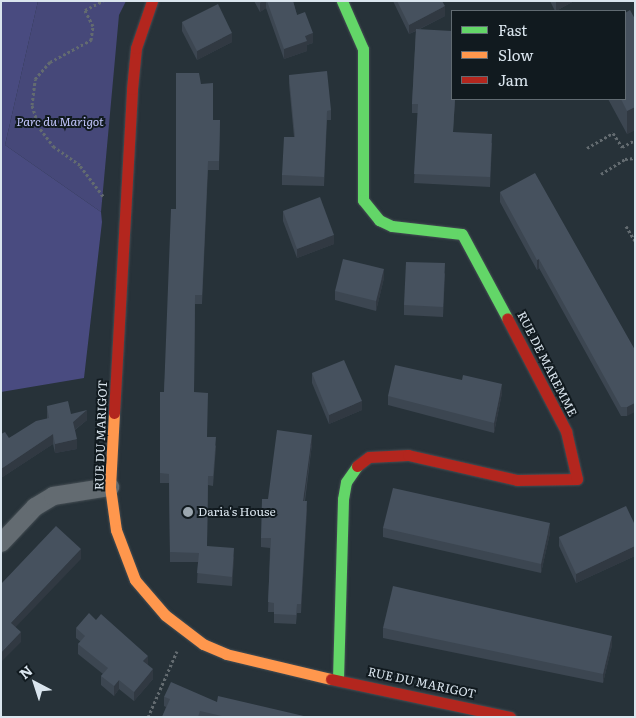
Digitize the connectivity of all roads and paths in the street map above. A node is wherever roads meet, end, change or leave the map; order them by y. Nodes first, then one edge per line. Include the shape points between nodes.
1 (103, 1) edge
2 (152, 1) edge
3 (342, 1) edge
4 (635, 140) edge
5 (587, 148) dead end
6 (635, 158) edge
7 (601, 174) dead end
8 (126, 211) junction
9 (626, 226) dead end
10 (635, 240) edge
11 (110, 487) junction
12 (1, 543) edge
13 (185, 633) junction
14 (338, 679) junction
15 (148, 717) edge
16 (510, 717) edge

1 - 8 path via 85,10 93,26 91,40 50,62 35,79 32,105 39,127 54,147 90,175 108,206
2 - 8 street, RUE DU MARIGOT via 136,48
3 - 14 street, RUE DE MAREMME via 363,49 363,200 379,220 392,226 462,234 566,431 577,479 517,480 408,455 369,457 357,465 346,482 342,499
4 - 5 path via 622,147 614,133
6 - 7 path via 625,159
8 - 11 street, RUE DU MARIGOT
9 - 10 path
11 - 12 street via 53,496 35,508
11 - 13 street, RUE DU MARIGOT via 116,530 132,573 150,599
13 - 14 street, RUE DU MARIGOT via 226,654
13 - 15 path
14 - 16 street, RUE DU MARIGOT

